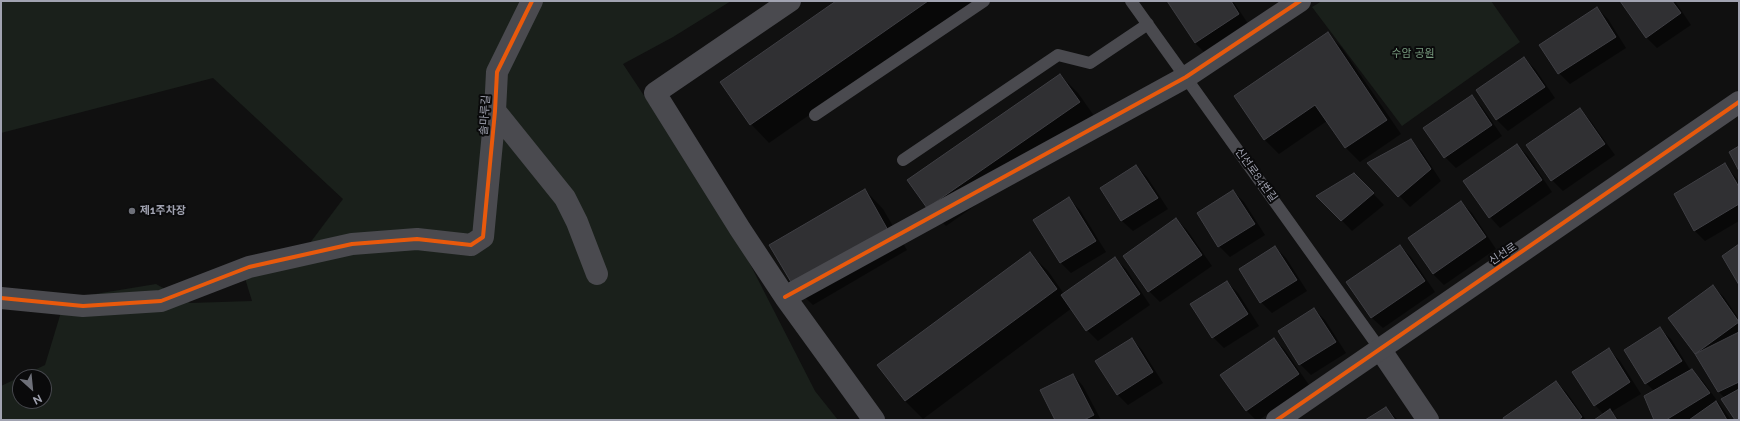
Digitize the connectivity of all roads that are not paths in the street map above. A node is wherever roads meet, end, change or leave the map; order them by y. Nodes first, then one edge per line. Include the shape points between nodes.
1 (532, 1) edge
2 (790, 1) edge
3 (984, 1) edge
4 (1131, 1) edge
5 (1300, 1) edge
6 (1148, 24) junction
7 (1186, 77) junction
8 (1739, 102) edge
9 (495, 111) junction
10 (815, 115) dead end
11 (903, 160) dead end
12 (594, 266) dead end
13 (785, 297) junction
14 (1, 298) edge
15 (1380, 349) junction
16 (874, 420) edge
17 (1277, 420) edge
18 (1428, 420) edge

1 - 9 street, 솔마루길 via 497,72
2 - 13 street via 655,93
3 - 10 lane
4 - 6 lane, 신선로84번길
5 - 7 street
6 - 7 lane, 신선로84번길
6 - 11 lane via 1090,63 1058,55
7 - 13 street
7 - 15 lane, 신선로84번길
8 - 15 street, 신선로
9 - 12 street via 565,198 578,222
9 - 14 street, 솔마루길 via 483,237 471,245 418,239 352,244 249,267 161,301 83,306
13 - 16 street
15 - 17 street, 신선로
15 - 18 street

